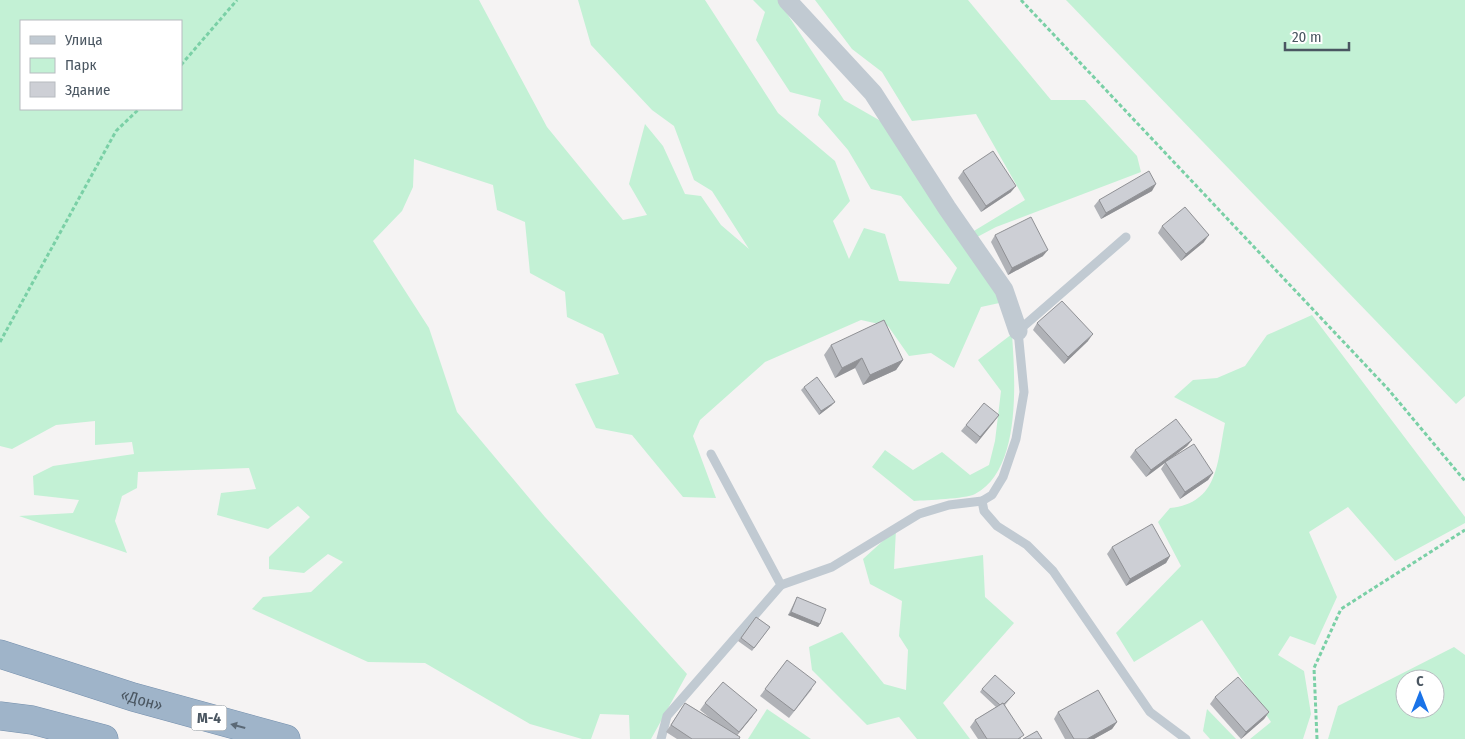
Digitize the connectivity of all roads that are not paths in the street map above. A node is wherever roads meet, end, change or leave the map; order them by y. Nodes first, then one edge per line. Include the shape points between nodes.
1 (787, 0) edge
2 (1126, 237) dead end
3 (1018, 331) junction
4 (711, 454) dead end
5 (982, 501) junction
6 (781, 585) junction
7 (0, 654) edge
8 (0, 670) edge
9 (133, 697) junction
10 (0, 714) edge
11 (104, 739) edge
12 (286, 739) edge
13 (661, 739) edge
14 (1186, 739) edge

1 - 3 street via 874,93 1004,290
2 - 3 lane
3 - 5 lane via 1024,392 1016,439 1003,477 992,495
4 - 6 lane
5 - 6 lane via 949,505 919,514 832,567
5 - 14 lane via 984,511 997,526 1027,545 1053,571 1150,712
6 - 13 lane via 667,716
7 - 9 highway, «Дон» / М-4
8 - 9 highway
12 -> 9 highway, «Дон» / М-4
10 - 11 highway

